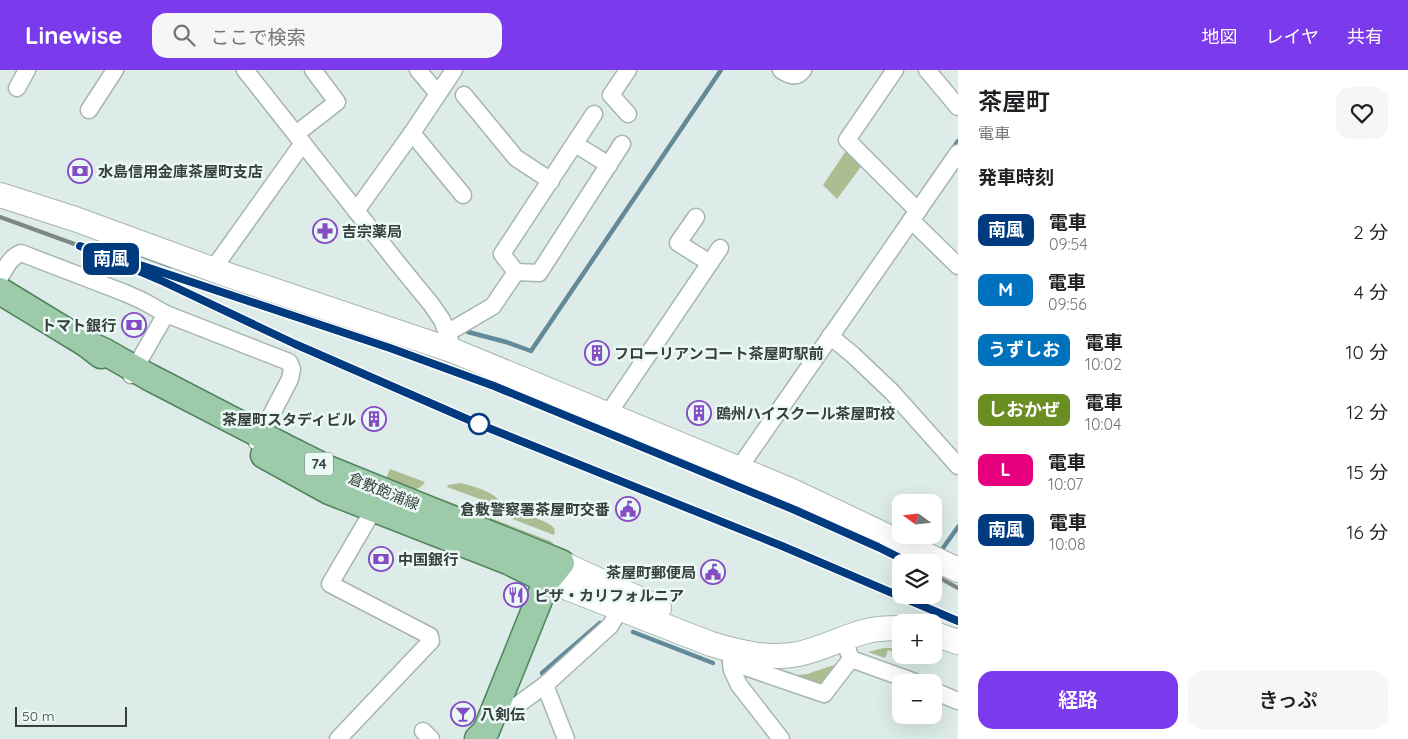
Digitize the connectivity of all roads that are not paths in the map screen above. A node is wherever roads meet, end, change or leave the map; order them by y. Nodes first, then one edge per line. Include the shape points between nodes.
1 (27, 70) edge
2 (115, 70) edge
3 (245, 70) edge
4 (313, 70) edge
5 (418, 70) edge
6 (454, 70) edge
7 (628, 70) edge
8 (781, 70) edge
9 (803, 70) edge
10 (895, 70) edge
11 (928, 70) edge
12 (17, 88) dead end
13 (438, 94) junction
14 (464, 95) dead end
15 (958, 107) edge
16 (89, 110) dead end
17 (594, 114) dead end
18 (628, 114) dead end
19 (412, 133) junction
20 (300, 139) junction
21 (575, 144) junction
22 (622, 144) dead end
23 (958, 153) edge
24 (609, 165) junction
25 (551, 181) junction
26 (0, 195) edge
27 (463, 195) dead end
28 (359, 207) junction
29 (914, 211) junction
30 (696, 217) dead end
31 (720, 248) dead end
32 (710, 262) junction
33 (958, 266) edge
34 (212, 269) junction
35 (516, 272) junction
36 (0, 278) edge
37 (0, 291) edge
38 (166, 314) junction
39 (830, 336) junction
40 (450, 342) junction
41 (133, 372) junction
42 (608, 414) junction
43 (257, 441) junction
44 (958, 466) edge
45 (739, 468) junction
46 (379, 500) junction
47 (426, 508) junction
48 (499, 558) junction
49 (958, 570) edge
50 (554, 572) junction
51 (620, 609) junction
52 (892, 629) edge
53 (942, 637) edge
54 (958, 642) edge
55 (847, 649) junction
56 (738, 653) junction
57 (899, 674) edge
58 (545, 685) junction
59 (942, 694) edge
60 (958, 701) edge
61 (494, 710) junction
62 (338, 739) edge
63 (478, 739) edge
64 (566, 739) edge
65 (781, 739) edge

1 - 12 street
2 - 16 street
3 - 20 street
4 - 20 street via 337,102
5 - 13 street
6 - 13 street
7 - 18 street via 611,95
8 - 9 street via 794,76
10 - 29 street via 847,140
11 - 15 street
13 - 19 street
14 - 25 street via 516,158
17 - 21 street
19 - 27 street
19 - 28 street
20 - 28 street
20 - 34 street
21 - 24 street
21 - 25 street
22 - 24 street
23 - 29 street
24 - 35 street via 539,273
25 - 35 street via 502,254
26 - 34 street
28 - 40 street via 432,304
29 - 33 street
29 - 39 street
30 - 32 street via 678,242
31 - 32 street
32 - 42 street
34 - 40 street
35 - 40 street via 493,306
36 - 38 street via 10,260 20,253 125,293
37 - 41 main road, 倉敷飽浦線 / 74 via 105,352
38 - 41 street
38 - 43 street via 289,362 292,369 290,379
39 - 44 street via 892,392
39 - 45 street
40 - 42 street
41 - 43 main road, 倉敷飽浦線 / 74
41 - 43 main road, 倉敷飽浦線 / 74 via 226,416
42 - 45 street
43 - 46 main road, 倉敷飽浦線 / 74 via 328,468
43 - 46 main road, 倉敷飽浦線 / 74 via 323,474 330,486 329,491
45 - 49 street
46 - 47 main road, 倉敷飽浦線 / 74
46 - 48 main road, 倉敷飽浦線 / 74
46 - 62 street via 330,584 430,636 431,641
47 - 48 main road via 438,525 474,540
47 - 50 main road, 倉敷飽浦線 / 74 via 527,556 540,564 547,575
48 - 50 main road, 倉敷飽浦線 / 74
50 - 51 street
50 - 56 street
50 - 61 main road
51 - 56 street
51 - 58 street via 610,626
52 - 55 street via 867,631
53 - 54 street
55 - 56 street via 778,656
55 - 56 street via 824,694
55 - 57 street
56 - 65 street via 732,670 739,685
58 - 61 street via 505,714
58 - 64 street
59 - 60 street
61 - 63 main road via 486,731

